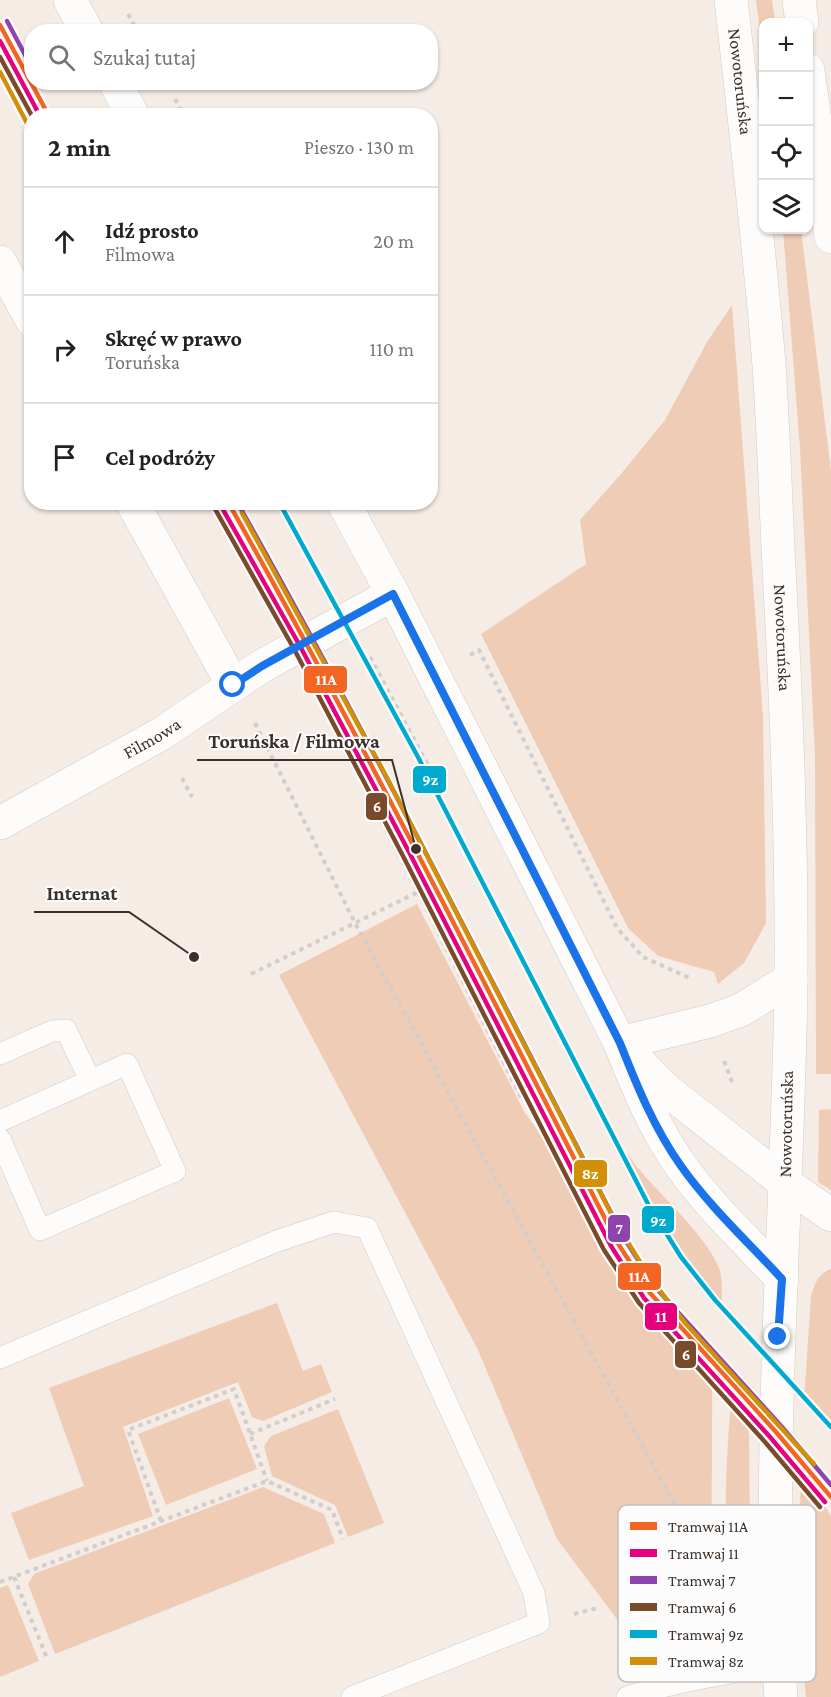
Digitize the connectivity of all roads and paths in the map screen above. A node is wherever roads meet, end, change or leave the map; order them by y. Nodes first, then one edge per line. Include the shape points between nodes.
1 (70, 0) edge
2 (731, 0) edge
3 (799, 0) edge
4 (801, 18) edge
5 (83, 24) edge
6 (808, 72) edge
7 (119, 90) edge
8 (129, 108) edge
9 (831, 237) edge
10 (0, 262) edge
11 (24, 306) edge
12 (136, 510) edge
13 (347, 510) edge
14 (393, 594) junction
15 (364, 661) dead end
16 (433, 673) junction
17 (233, 685) junction
18 (316, 686) dead end
19 (182, 778) dead end
20 (192, 797) dead end
21 (0, 823) edge
22 (418, 891) junction
23 (355, 923) junction
24 (251, 974) dead end
25 (791, 979) junction
26 (710, 1022) junction
27 (620, 1043) junction
28 (0, 1054) edge
29 (90, 1080) junction
30 (732, 1082) dead end
31 (523, 1101) dead end
32 (0, 1121) edge
33 (0, 1139) edge
34 (785, 1184) junction
35 (831, 1215) edge
36 (782, 1279) junction
37 (0, 1358) edge
38 (335, 1399) dead end
39 (250, 1434) junction
40 (267, 1481) junction
41 (674, 1505) edge
42 (775, 1505) edge
43 (161, 1521) junction
44 (343, 1539) dead end
45 (14, 1577) junction
46 (0, 1582) edge
47 (47, 1658) dead end
48 (683, 1682) edge
49 (352, 1697) edge
50 (627, 1697) edge

1 - 5 street
2 - 25 street, Nowotoruńska via 769,369 789,756
3 - 4 street
6 - 9 street
7 - 8 street
10 - 11 street
12 - 17 street
13 - 14 street
14 - 16 street
14 - 17 street, Filmowa
15 - 16 path via 370,657 390,695
16 - 26 path via 479,651 618,928 643,957 696,981
16 - 27 street
17 - 21 street, Filmowa via 161,734
17 - 23 path
18 - 22 path via 312,688
19 - 20 path
22 - 23 path
22 - 31 path
23 - 24 path
23 - 41 path
25 - 26 street via 741,1010
25 - 34 street, Nowotoruńska
26 - 27 street
26 - 30 path
27 - 34 street via 664,1088
27 - 36 street via 644,1105 680,1165
28 - 29 lane via 52,1031 66,1030
29 - 32 lane
29 - 33 lane via 128,1064 175,1171 40,1230
34 - 35 street
34 - 36 street, Nowotoruńska
36 - 42 street, Nowotoruńska
37 - 49 lane via 277,1241 334,1222 367,1228 534,1593 539,1623
38 - 39 path
39 - 40 path
39 - 43 path via 234,1389 128,1430
40 - 43 path
40 - 44 path via 332,1510
43 - 45 path
45 - 46 path
45 - 47 path
48 - 50 lane

